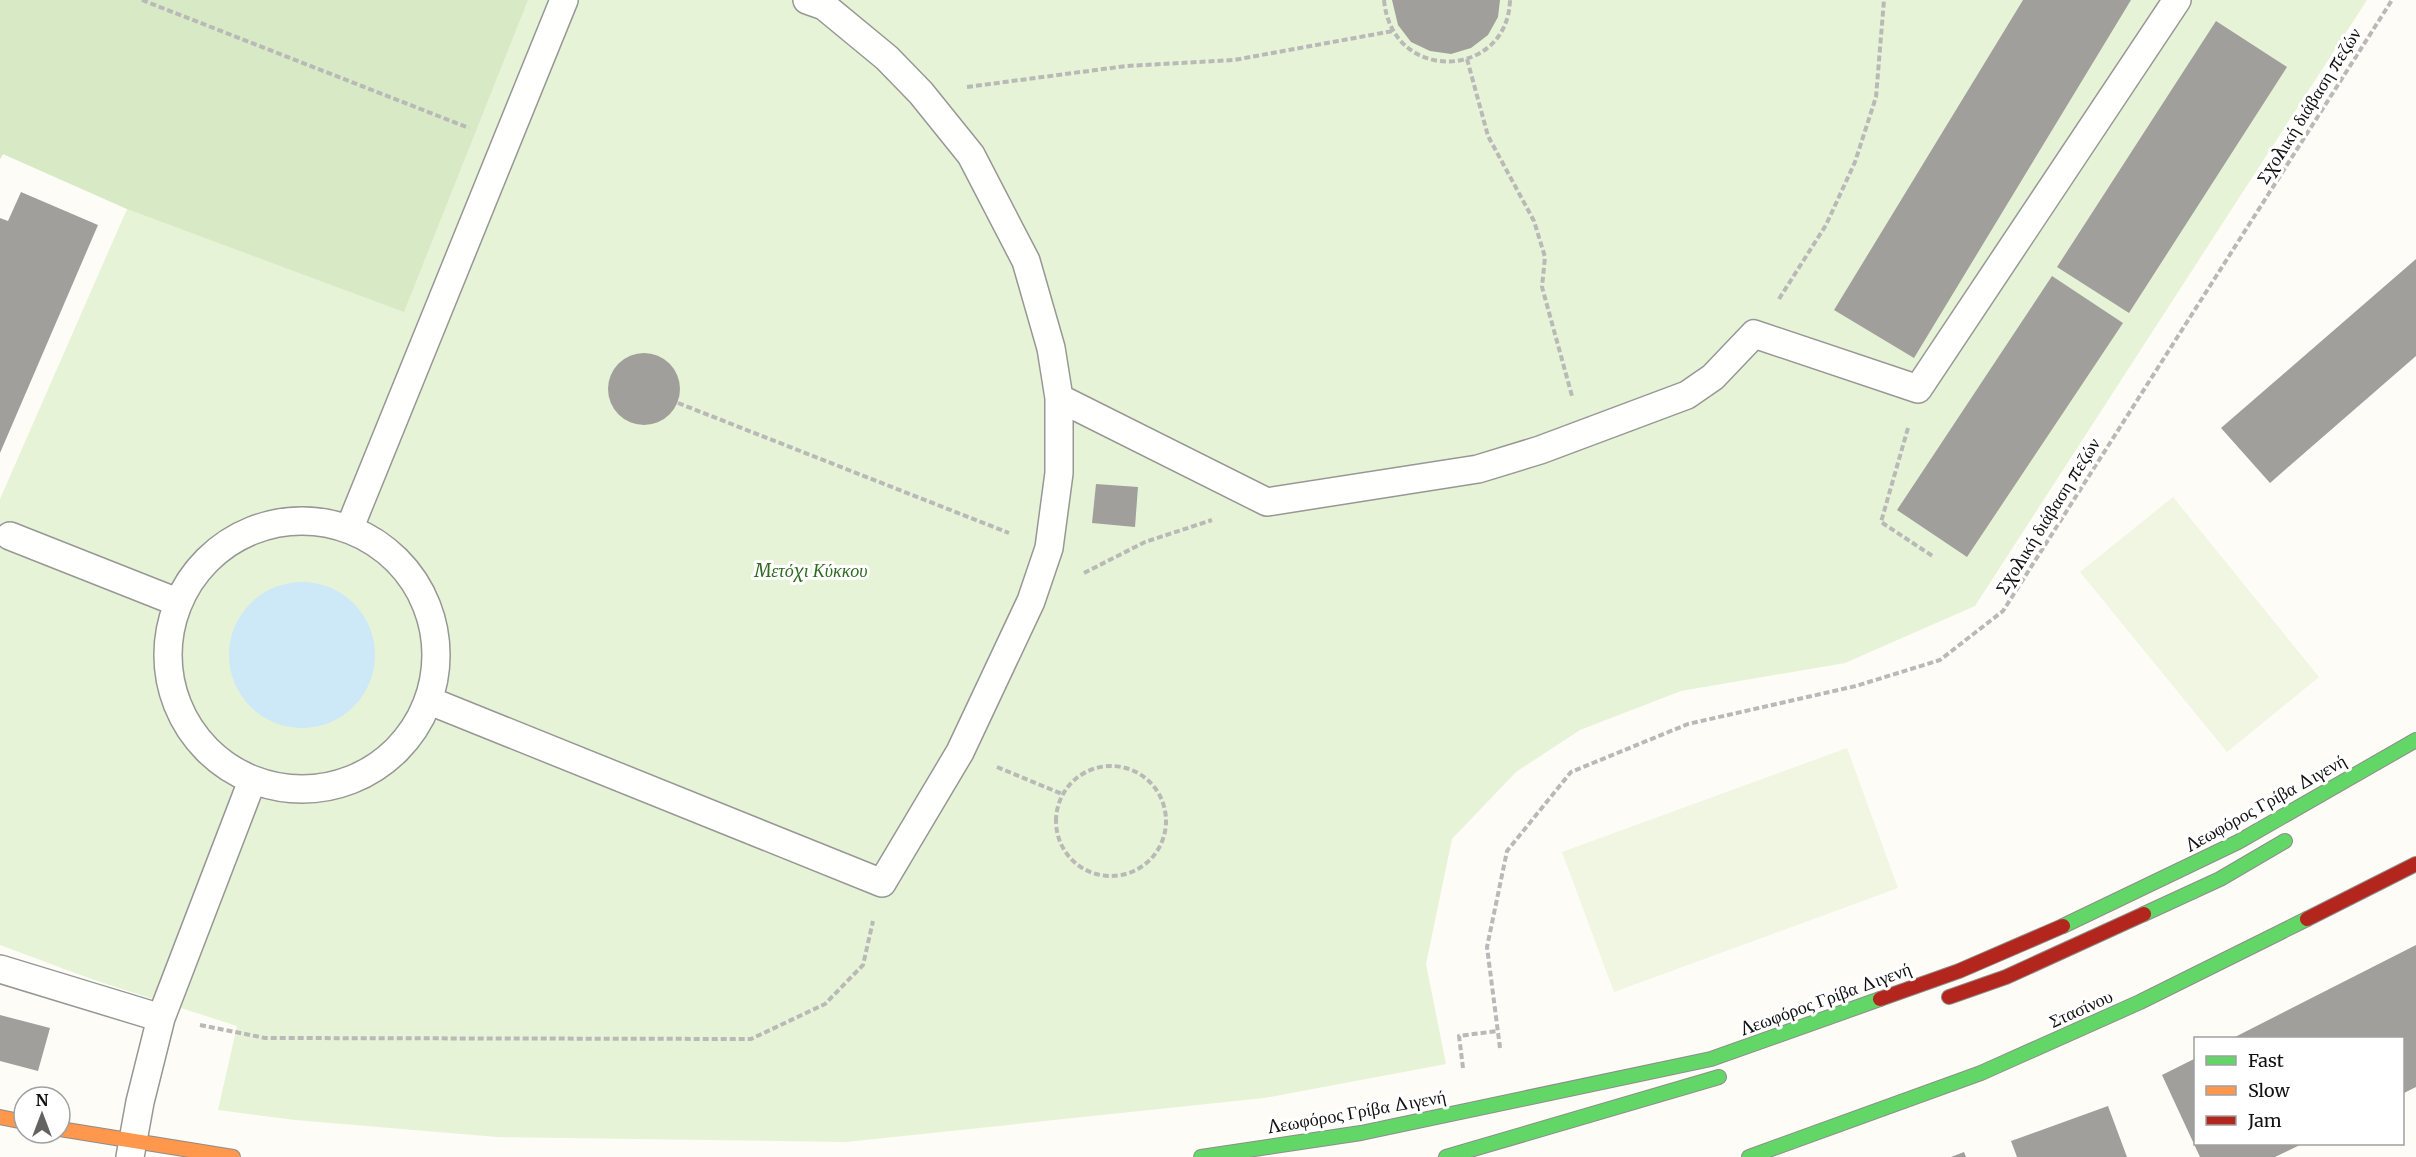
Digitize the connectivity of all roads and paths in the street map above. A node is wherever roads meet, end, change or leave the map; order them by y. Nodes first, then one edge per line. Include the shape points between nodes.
1 (142, 0) edge
2 (564, 0) edge
3 (807, 0) edge
4 (1384, 0) edge
5 (1510, 0) edge
6 (1884, 0) edge
7 (2177, 0) edge
8 (2392, 0) edge
9 (1393, 31) junction
10 (1467, 59) junction
11 (921, 93) junction
12 (506, 142) junction
13 (1754, 334) junction
14 (1918, 389) junction
15 (1059, 398) junction
16 (678, 403) dead end
17 (1582, 434) junction
18 (1267, 502) junction
19 (350, 527) junction
20 (10, 536) dead end
21 (1049, 548) junction
22 (1934, 556) dead end
23 (1031, 601) junction
24 (177, 602) junction
25 (430, 700) junction
26 (2416, 740) edge
27 (960, 752) junction
28 (252, 781) junction
29 (1062, 794) junction
30 (2292, 837) dead end
31 (2416, 864) edge
32 (882, 883) junction
33 (0, 969) edge
34 (1939, 1000) dead end
35 (161, 1018) junction
36 (1497, 1031) junction
37 (1500, 1048) dead end
38 (1463, 1070) dead end
39 (1728, 1074) dead end
40 (72, 1132) edge
41 (132, 1150) edge
42 (233, 1157) edge
43 (1201, 1157) edge
44 (1446, 1157) edge
45 (1749, 1157) edge

1 - 12 path
2 - 12 lane
3 - 11 lane via 824,6 887,58
4 - 9 path via 1385,17
5 - 10 path via 1510,12 1501,32 1486,49
6 - 13 path via 1876,97 1855,162 1826,225
7 - 14 lane
8 - 36 path, Σχολική διάβαση πεζών via 2003,611 1940,660 1856,686 1688,724 1571,772 1507,851 1487,947
9 - 10 path via 1418,56 1442,62
9 - 11 path via 1234,60 1126,66
10 - 17 path via 1488,136 1534,221 1545,257 1542,287
11 - 15 lane via 971,156 1026,261 1051,348
12 - 19 lane
13 - 14 lane
13 - 17 lane via 1713,377 1687,395
14 - 22 path via 1881,522
15 - 18 lane
15 - 21 lane via 1059,473
16 - 21 path
17 - 18 lane via 1478,469
18 - 23 path via 1145,542
19 - 24 lane via 296,520 247,532 205,560
19 - 25 lane via 394,554 426,597 439,650
20 - 24 lane
21 - 23 lane
23 - 27 lane
24 - 28 lane via 166,655 177,707 207,752
25 - 28 lane via 401,749 358,780 305,791
25 - 32 lane
26 - 43 main road, Λεωφόρος Γρίβα Διγενή via 2238,842 2103,908 1959,971 1711,1059 1362,1133
27 - 29 path
27 - 32 lane
28 - 35 lane
29 - 29 path via 1074,779 1090,769 1109,765 1128,768 1144,776 1165,806 1167,825 1163,842 1152,860 1135,871 1116,876 1095,874 1077,865 1063,849 1055,811
30 - 34 main road via 2220,879 2006,977
31 - 45 main road, Στασίνου via 2140,1002 1981,1073
32 - 35 path via 863,965 825,1004 751,1039 266,1038
33 - 35 lane
35 - 41 lane
36 - 37 path, Σχολική διάβαση πεζών
36 - 38 path via 1458,1036
39 - 44 main road
40 - 41 main road
41 - 42 main road

